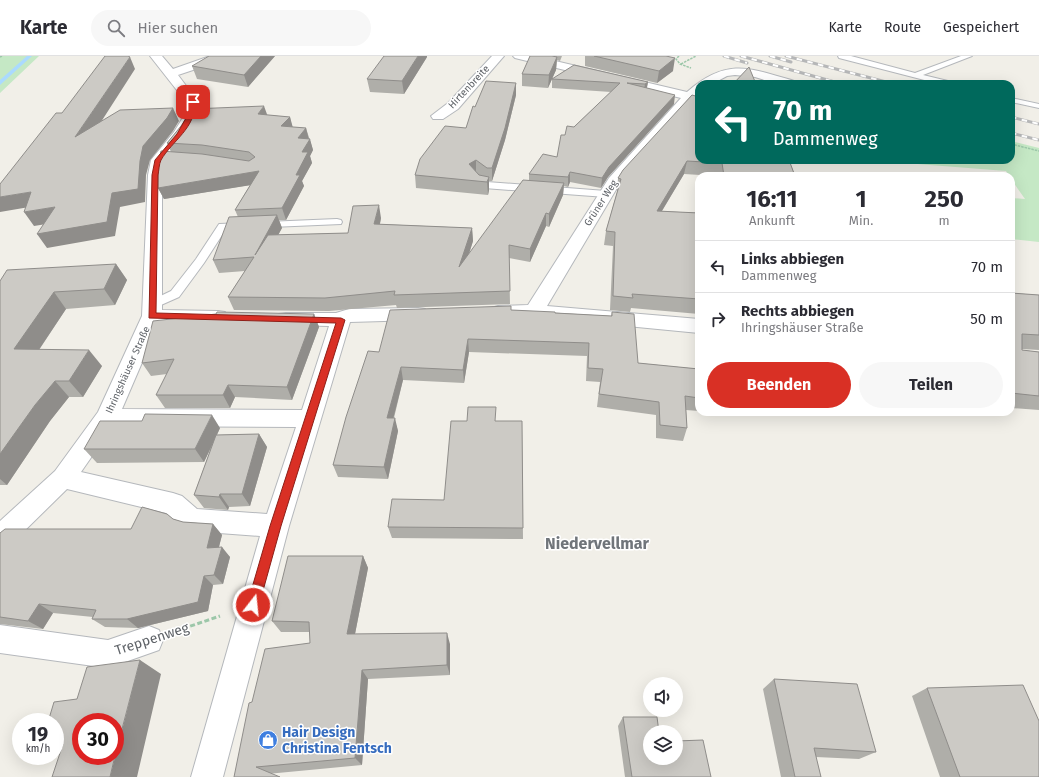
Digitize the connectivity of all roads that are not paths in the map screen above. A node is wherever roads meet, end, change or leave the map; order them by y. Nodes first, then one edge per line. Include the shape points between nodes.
1 (156, 56) edge
2 (219, 56) edge
3 (498, 56) edge
4 (519, 56) edge
5 (842, 56) edge
6 (968, 56) edge
7 (170, 74) junction
8 (916, 75) junction
9 (708, 80) edge
10 (776, 80) edge
11 (934, 80) edge
12 (695, 92) edge
13 (1015, 101) edge
14 (1039, 106) edge
15 (438, 116) dead end
16 (476, 177) edge
17 (606, 194) junction
18 (337, 222) dead end
19 (152, 311) junction
20 (534, 311) junction
21 (480, 312) edge
22 (434, 313) edge
23 (238, 318) edge
24 (342, 318) junction
25 (270, 319) edge
26 (695, 326) edge
27 (107, 418) junction
28 (311, 418) junction
29 (63, 478) junction
30 (276, 526) junction
31 (0, 538) edge
32 (0, 639) edge
33 (149, 640) road end
34 (207, 777) edge

1 - 7 street, Ihringshäuser Straße
2 - 7 street
3 - 15 street, Hirtenbreite via 453,106
4 - 12 street
5 - 8 lane
6 - 8 lane
7 - 19 street, Ihringshäuser Straße via 190,103 180,134 168,158 155,175
8 - 11 lane
9 - 10 street via 725,72 744,71
12 - 17 street, Grüner Weg via 614,181
13 - 14 lane
16 - 17 lane via 484,185
17 - 20 street, Grüner Weg
18 - 19 lane via 223,226 175,294
19 - 23 street
19 - 27 street, Ihringshäuser Straße
20 - 21 street
20 - 26 street
22 - 24 street
24 - 25 street
24 - 28 street
27 - 28 street
27 - 29 street, Ihringshäuser Straße
28 - 30 street
29 - 30 street via 173,504 192,520
29 - 31 street, Ihringshäuser Straße
30 - 34 street
32 - 33 street, Treppenweg via 108,654

